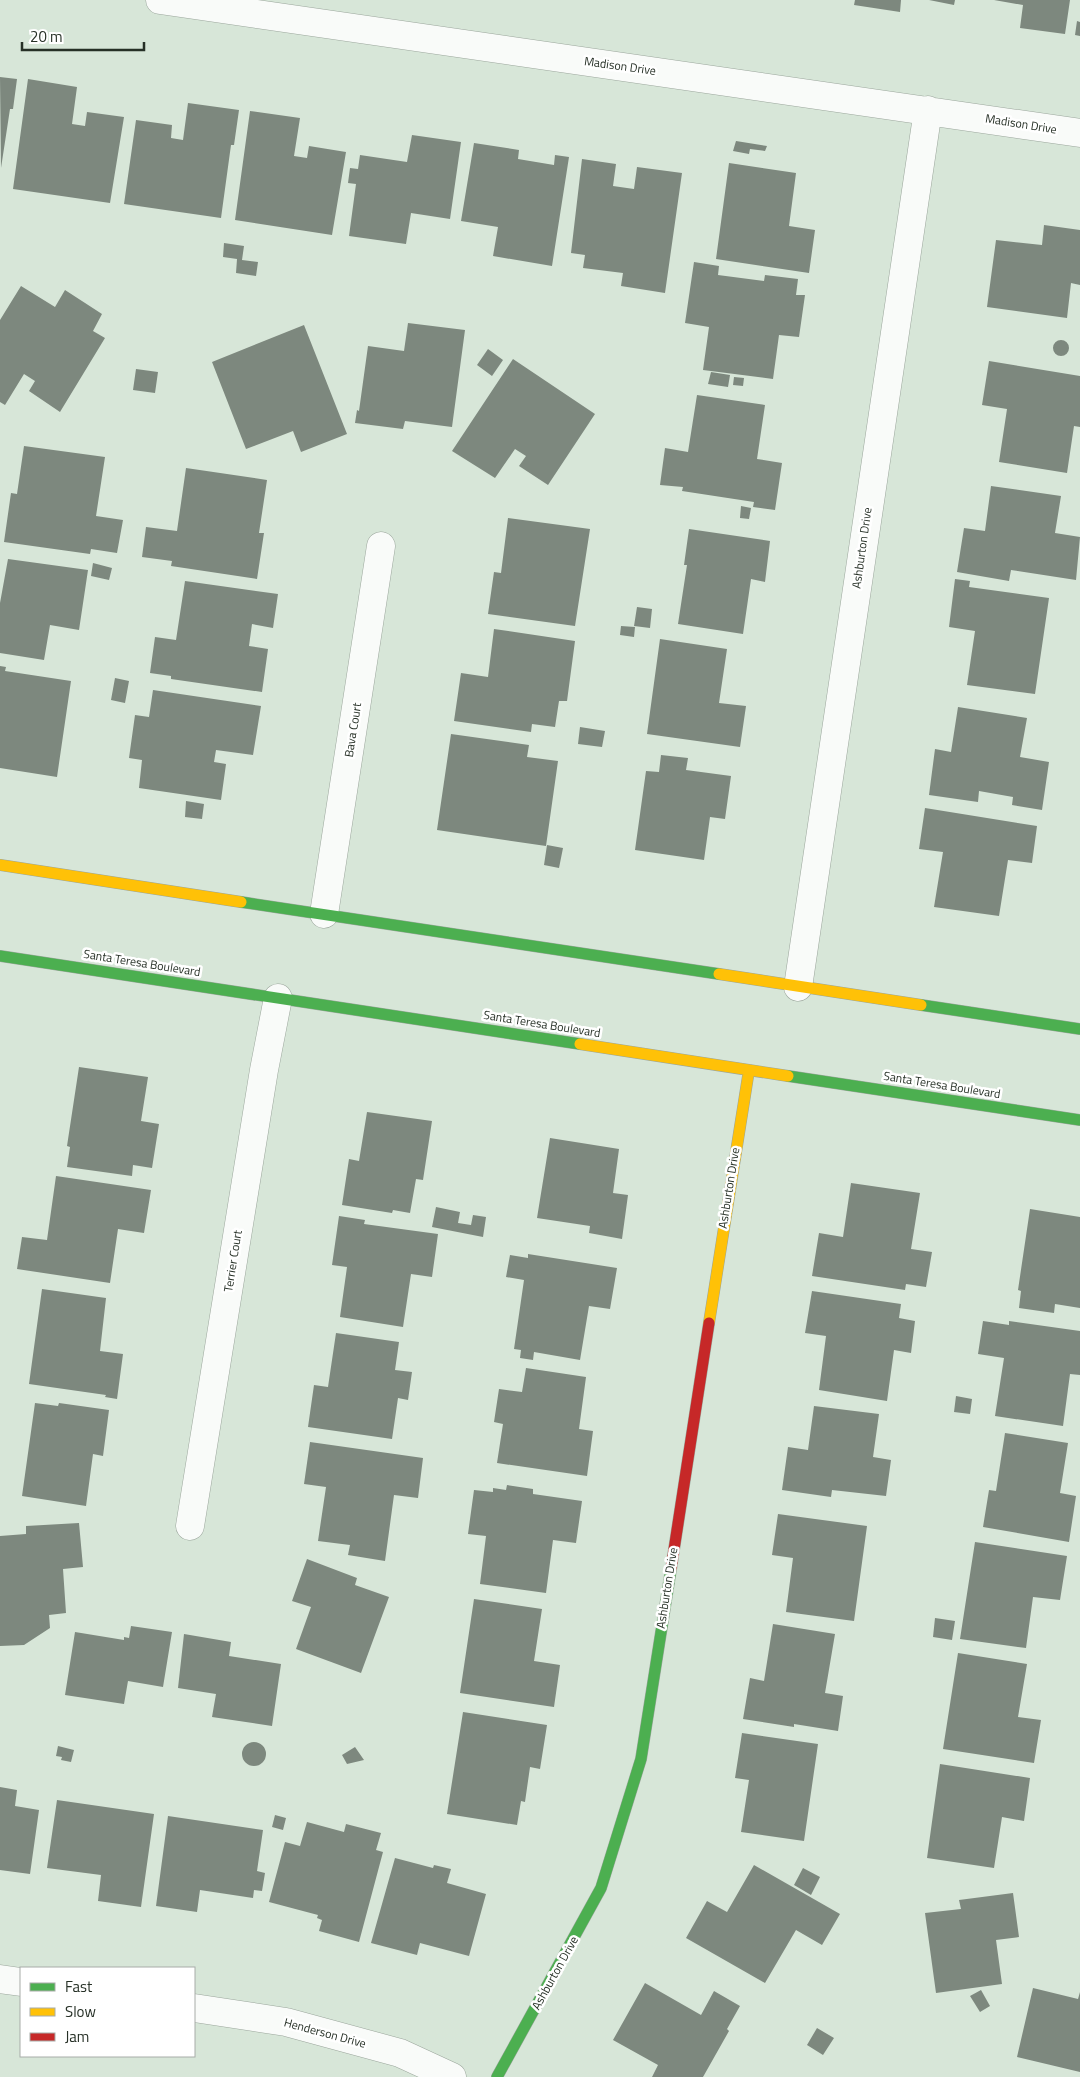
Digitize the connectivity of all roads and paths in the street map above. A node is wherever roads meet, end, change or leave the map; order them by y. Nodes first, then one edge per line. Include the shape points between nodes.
1 (160, 0) edge
2 (928, 110) junction
3 (1080, 133) edge
4 (381, 546) dead end
5 (0, 866) edge
6 (324, 914) junction
7 (0, 956) edge
8 (798, 987) junction
9 (278, 998) junction
10 (1080, 1029) edge
11 (748, 1070) junction
12 (1080, 1120) edge
13 (190, 1526) dead end
14 (0, 1979) edge
15 (20, 1982) edge
16 (195, 2008) edge
17 (452, 2077) edge
18 (497, 2077) edge

1 - 2 street, Madison Drive
2 - 3 street, Madison Drive
2 - 8 street, Ashburton Drive
4 - 6 street, Bava Court
5 - 6 main road
6 - 8 main road
7 - 9 main road, Santa Teresa Boulevard
8 - 10 main road
9 - 11 main road, Santa Teresa Boulevard
9 - 13 street, Terrier Court
11 - 12 main road, Santa Teresa Boulevard
11 - 18 main road, Ashburton Drive via 640,1759 601,1888
14 - 15 street
16 - 17 street, Henderson Drive via 286,2022 400,2053

